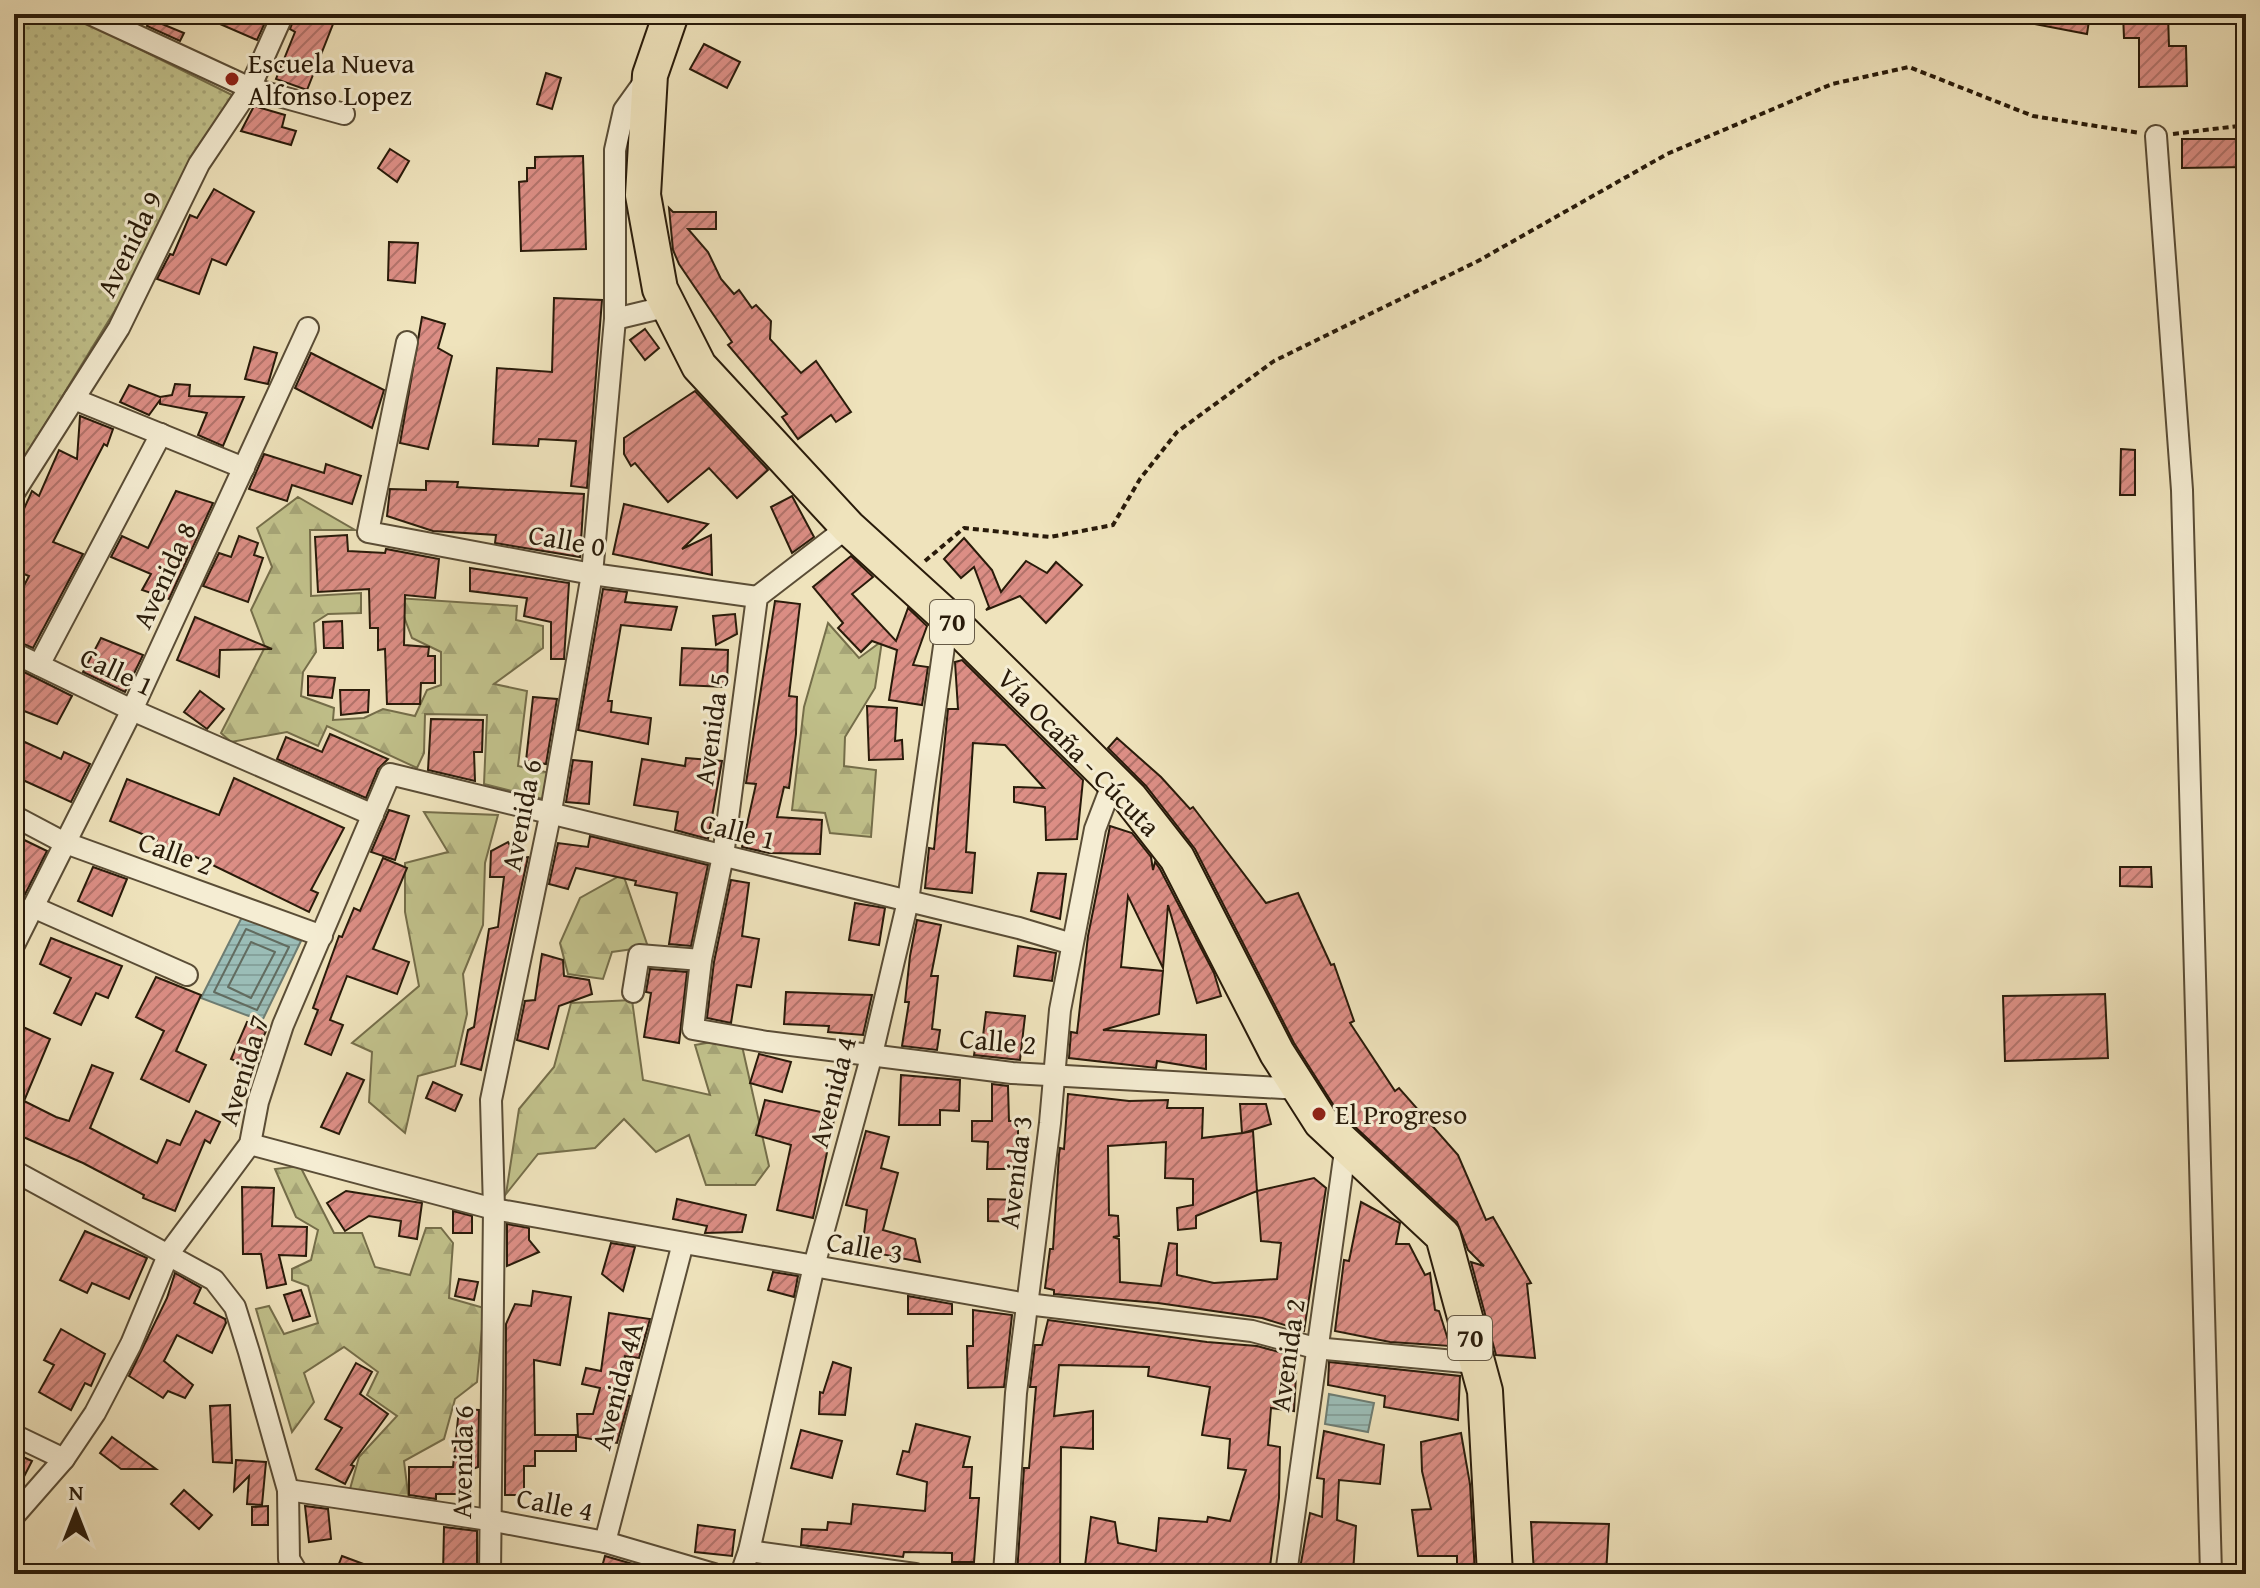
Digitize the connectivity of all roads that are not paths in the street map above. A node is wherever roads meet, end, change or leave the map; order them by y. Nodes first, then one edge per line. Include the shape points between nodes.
1 (90, 14) edge
2 (283, 14) edge
3 (671, 14) edge
4 (650, 75) junction
5 (250, 88) junction
6 (344, 114) dead end
7 (2156, 136) road end
8 (669, 306) junction
9 (615, 319) junction
10 (308, 328) dead end
11 (407, 342) dead end
12 (74, 399) junction
13 (161, 434) junction
14 (244, 468) junction
15 (14, 493) edge
16 (848, 527) junction
17 (592, 574) junction
18 (757, 597) junction
19 (948, 618) junction
20 (14, 653) edge
21 (39, 665) junction
22 (132, 710) junction
23 (390, 774) joint
24 (1113, 782) junction
25 (551, 811) junction
26 (373, 815) junction
27 (14, 816) edge
28 (63, 842) junction
29 (723, 856) junction
30 (908, 901) junction
31 (33, 907) junction
32 (322, 936) junction
33 (1072, 944) junction
34 (14, 945) edge
35 (701, 960) junction
36 (187, 975) dead end
37 (633, 992) dead end
38 (693, 1029) joint
39 (872, 1054) junction
40 (1054, 1073) junction
41 (1300, 1089) junction
42 (250, 1144) junction
43 (1346, 1144) junction
44 (14, 1171) edge
45 (494, 1209) junction
46 (683, 1243) junction
47 (169, 1253) junction
48 (814, 1266) junction
49 (1027, 1304) junction
50 (1315, 1348) junction
51 (1476, 1363) junction
52 (14, 1435) edge
53 (64, 1459) junction
54 (288, 1490) junction
55 (14, 1516) edge
56 (489, 1520) junction
57 (605, 1542) junction
58 (749, 1551) junction
59 (298, 1574) edge
60 (490, 1574) edge
61 (714, 1574) edge
62 (741, 1574) edge
63 (915, 1574) edge
64 (1004, 1574) edge
65 (1286, 1574) edge
66 (1495, 1574) edge
67 (2211, 1574) edge

1 - 5 street
2 - 5 street, Avenida 9
3 - 4 main road, Vía Ocaña - Cúcuta / 70
4 - 8 main road, Vía Ocaña - Cúcuta / 70 via 643,195 660,289
4 - 9 street, Avenida 6 via 624,110 615,150
5 - 6 street
5 - 12 street, Avenida 9 via 199,164 119,328
7 - 67 street via 2182,490
8 - 9 street
8 - 16 main road, Vía Ocaña - Cúcuta / 70 via 699,366
9 - 17 street, Avenida 6
10 - 14 street, Avenida 8
11 - 17 street, Calle 0 via 368,532
12 - 13 street
12 - 15 street, Avenida 9
13 - 14 street
13 - 21 street
14 - 22 street, Avenida 8
16 - 18 street
16 - 19 main road, Vía Ocaña - Cúcuta / 70
17 - 18 street, Calle 0
17 - 25 street, Avenida 6
18 - 29 street, Avenida 5
19 - 24 main road, Vía Ocaña - Cúcuta / 70
19 - 30 street, Avenida 4
20 - 21 street, Calle 1
21 - 22 street, Calle 1
22 - 26 street, Calle 1
22 - 28 street, Avenida 8
23 - 25 street, Calle 1
23 - 26 street, Avenida 7
24 - 33 street, Avenida 3 via 1095,829
24 - 41 main road, Vía Ocaña - Cúcuta / 70 via 1177,858
25 - 29 street, Calle 1
25 - 45 street, Avenida 6 via 491,1100
26 - 32 street, Avenida 7
27 - 28 street, Calle 2
28 - 31 street, Avenida 8
28 - 32 street, Calle 2
29 - 30 street, Calle 1
29 - 35 street, Avenida 5
30 - 33 street, Calle 1
30 - 39 street, Avenida 4
31 - 34 street, Avenida 8
31 - 36 street
32 - 42 street, Avenida 7 via 283,1025
33 - 40 street, Avenida 3
35 - 37 street via 639,955
35 - 38 street, Avenida 5
38 - 39 street, Calle 2
39 - 40 street, Calle 2 via 1012,1073
39 - 48 street, Avenida 4
40 - 41 street, Calle 2
40 - 49 street, Avenida 3
41 - 43 main road, Vía Ocaña - Cúcuta / 70 via 1321,1122
42 - 45 street, Calle 3
42 - 47 street, Avenida 7
43 - 50 street, Avenida 2
43 - 51 main road, Vía Ocaña - Cúcuta / 70 via 1443,1236
44 - 47 street
45 - 46 street, Calle 3
45 - 56 street, Avenida 6
46 - 48 street, Calle 3
46 - 57 street, Avenida 4A
47 - 53 street, Avenida 7 via 131,1344
47 - 54 street via 214,1280 235,1307
48 - 49 street, Calle 3
48 - 58 street, Avenida 4
49 - 50 street, Calle 3 via 1252,1331
49 - 64 street, Avenida 3
50 - 51 street, Calle 3
50 - 65 street, Avenida 2
51 - 66 main road, Vía Ocaña - Cúcuta / 70 via 1485,1391
52 - 53 street
53 - 55 street, Avenida 7
54 - 56 street, Calle 4
54 - 59 street via 289,1559
56 - 57 street, Calle 4
56 - 60 street, Avenida 6
57 - 61 street, Calle 4
58 - 62 street, Avenida 4
58 - 63 street

